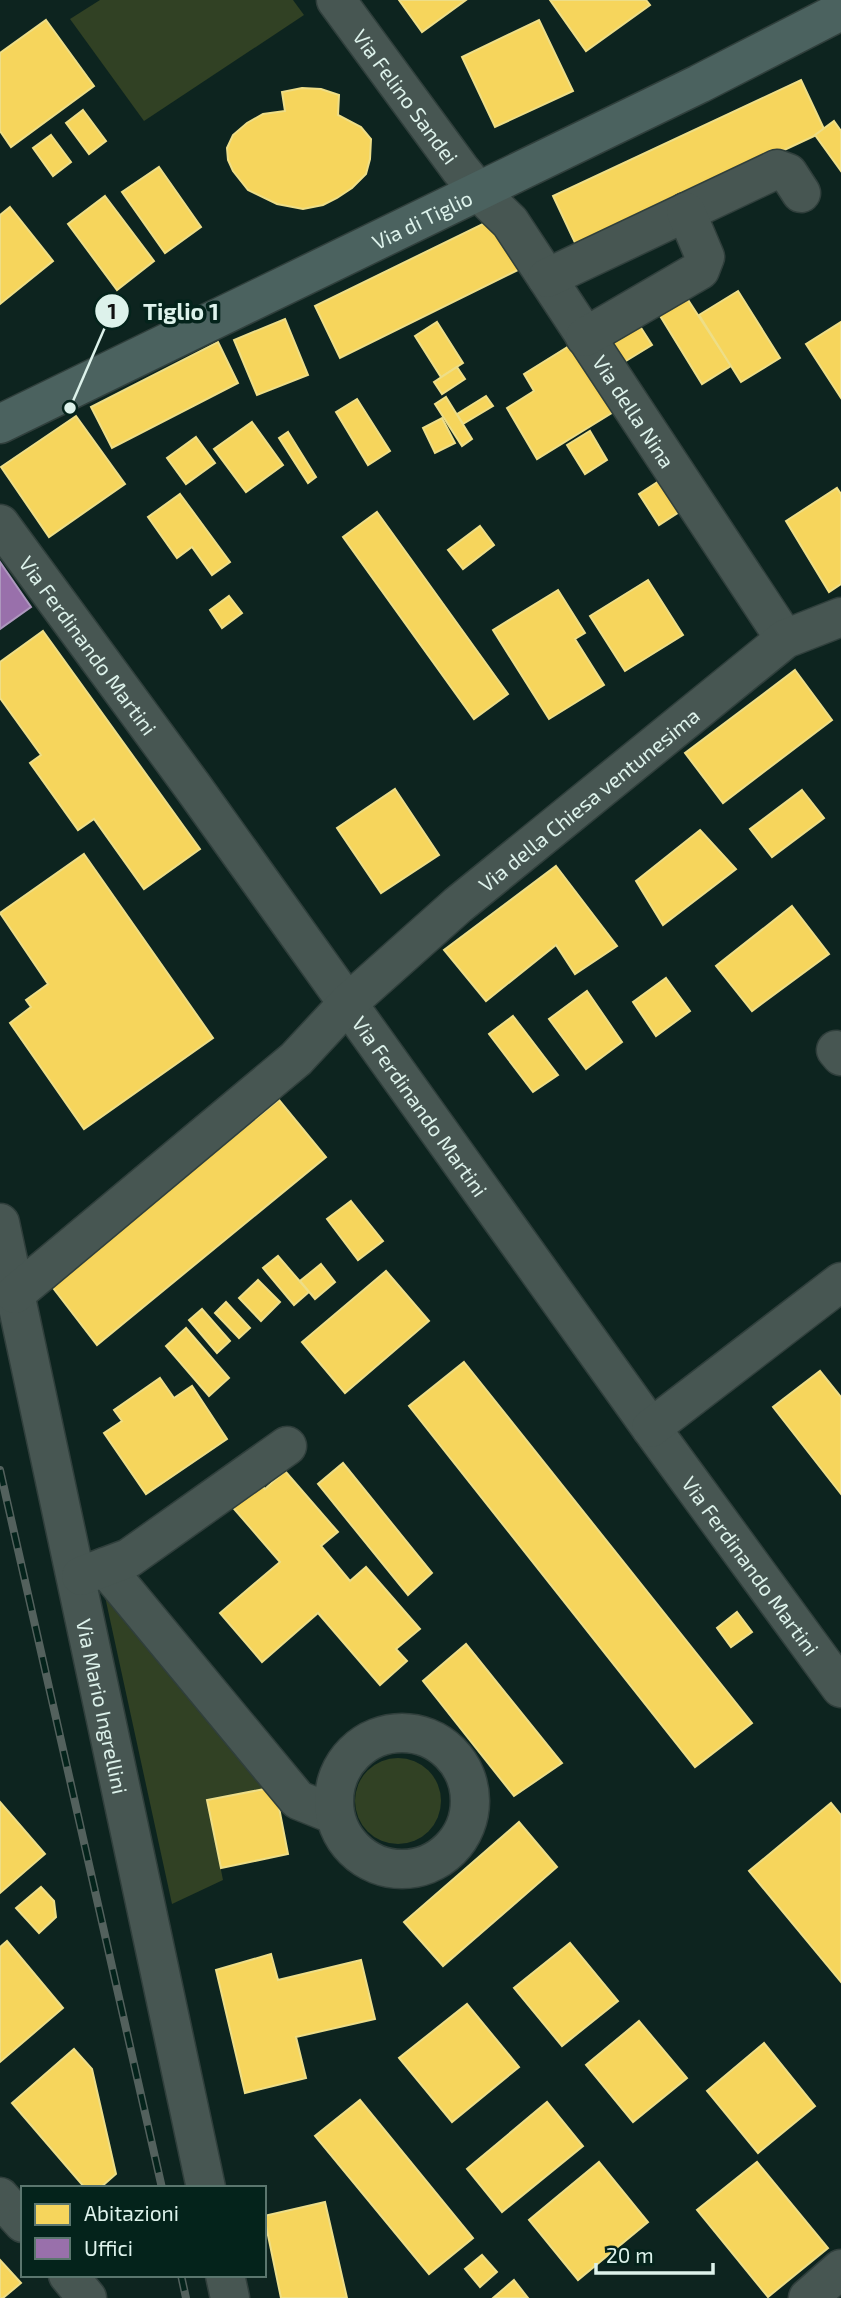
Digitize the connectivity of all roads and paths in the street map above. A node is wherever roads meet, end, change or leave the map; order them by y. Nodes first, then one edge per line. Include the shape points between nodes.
1 (336, 0) edge
2 (841, 11) edge
3 (478, 191) junction
4 (801, 193) dead end
5 (686, 212) junction
6 (547, 278) junction
7 (586, 337) junction
8 (0, 424) edge
9 (0, 524) edge
10 (841, 617) edge
11 (785, 639) junction
12 (348, 1003) junction
13 (0, 1223) edge
14 (841, 1282) edge
15 (15, 1294) junction
16 (652, 1429) junction
17 (287, 1446) dead end
18 (90, 1572) junction
19 (841, 1688) edge
20 (334, 1800) dead end
21 (206, 2186) edge
22 (0, 2197) edge
23 (21, 2221) edge
24 (841, 2269) edge
25 (70, 2277) edge
26 (225, 2277) edge
27 (87, 2298) edge
28 (230, 2298) edge
29 (808, 2298) edge

1 - 3 street, Via Felino Sandei
2 - 3 main road, Via di Tiglio
3 - 6 street, Via della Nina via 510,222
3 - 8 main road, Via di Tiglio
4 - 5 street via 788,173 777,169
5 - 6 street
5 - 7 street via 705,257 700,270
6 - 7 street, Via della Nina
7 - 11 street, Via della Nina
9 - 12 street, Via Ferdinando Martini
10 - 11 street, Via della Chiesa ventunesima
11 - 12 street, Via della Chiesa ventunesima via 458,905
12 - 15 street, Via della Chiesa ventunesima via 296,1059
12 - 16 street, Via Ferdinando Martini
13 - 15 street, Via Mario Ingrellini
14 - 16 street
15 - 18 street, Via Mario Ingrellini
16 - 19 street, Via Ferdinando Martini
17 - 18 street via 129,1558
18 - 20 street via 298,1800 328,1812
18 - 21 street, Via Mario Ingrellini
22 - 23 street
24 - 29 street
25 - 27 street
26 - 28 street

